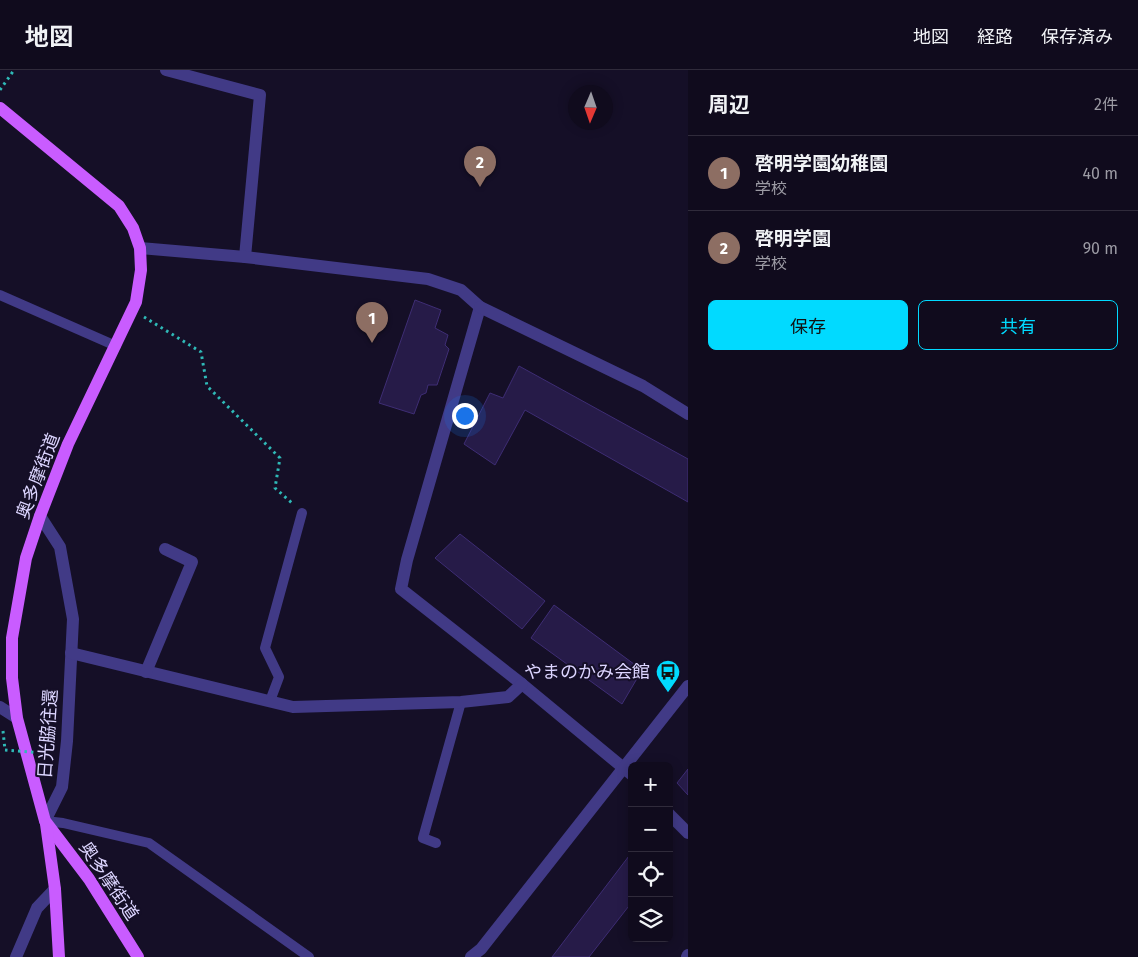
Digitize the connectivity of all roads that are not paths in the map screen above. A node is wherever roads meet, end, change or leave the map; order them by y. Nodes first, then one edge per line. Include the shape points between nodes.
1 (166, 70) edge
2 (0, 108) edge
3 (140, 248) junction
4 (245, 257) junction
5 (0, 295) edge
6 (480, 307) junction
7 (116, 346) junction
8 (688, 414) edge
9 (302, 513) road end
10 (40, 516) junction
11 (165, 549) dead end
12 (71, 653) junction
13 (146, 672) junction
14 (522, 684) junction
15 (688, 686) edge
16 (270, 701) junction
17 (462, 702) junction
18 (0, 707) edge
19 (17, 718) junction
20 (635, 762) edge
21 (628, 772) edge
22 (673, 818) edge
23 (45, 821) junction
24 (688, 833) edge
25 (436, 843) dead end
26 (55, 889) junction
27 (16, 957) edge
28 (59, 957) edge
29 (138, 957) edge
30 (309, 957) edge
31 (471, 957) edge

1 - 4 street via 260,95
2 - 3 main road, 奥多摩街道 via 119,206 133,228
3 - 4 street
3 - 7 main road, 奥多摩街道 via 140,283
4 - 6 street via 428,279 461,290
5 - 7 lane
6 - 8 street via 643,386
6 - 14 street via 406,560 401,589
7 - 10 main road, 奥多摩街道 via 68,444
9 - 16 lane via 265,648 278,677
10 - 12 street, 日光脇往還 via 60,547 73,620
10 - 19 main road, 奥多摩街道 via 26,558 12,638
11 - 13 street via 192,562
12 - 13 street
12 - 23 street, 日光脇往還 via 62,787
13 - 16 street
14 - 17 street via 508,697
14 - 21 street
15 - 20 street
16 - 17 street via 293,707
17 - 25 lane via 423,838
18 - 19 street
19 - 23 main road, 奥多摩街道
21 - 31 street
22 - 24 street
23 - 26 main road
23 - 29 main road, 奥多摩街道 via 89,879
23 - 30 lane via 149,843
26 - 27 street via 37,908
26 - 28 main road

